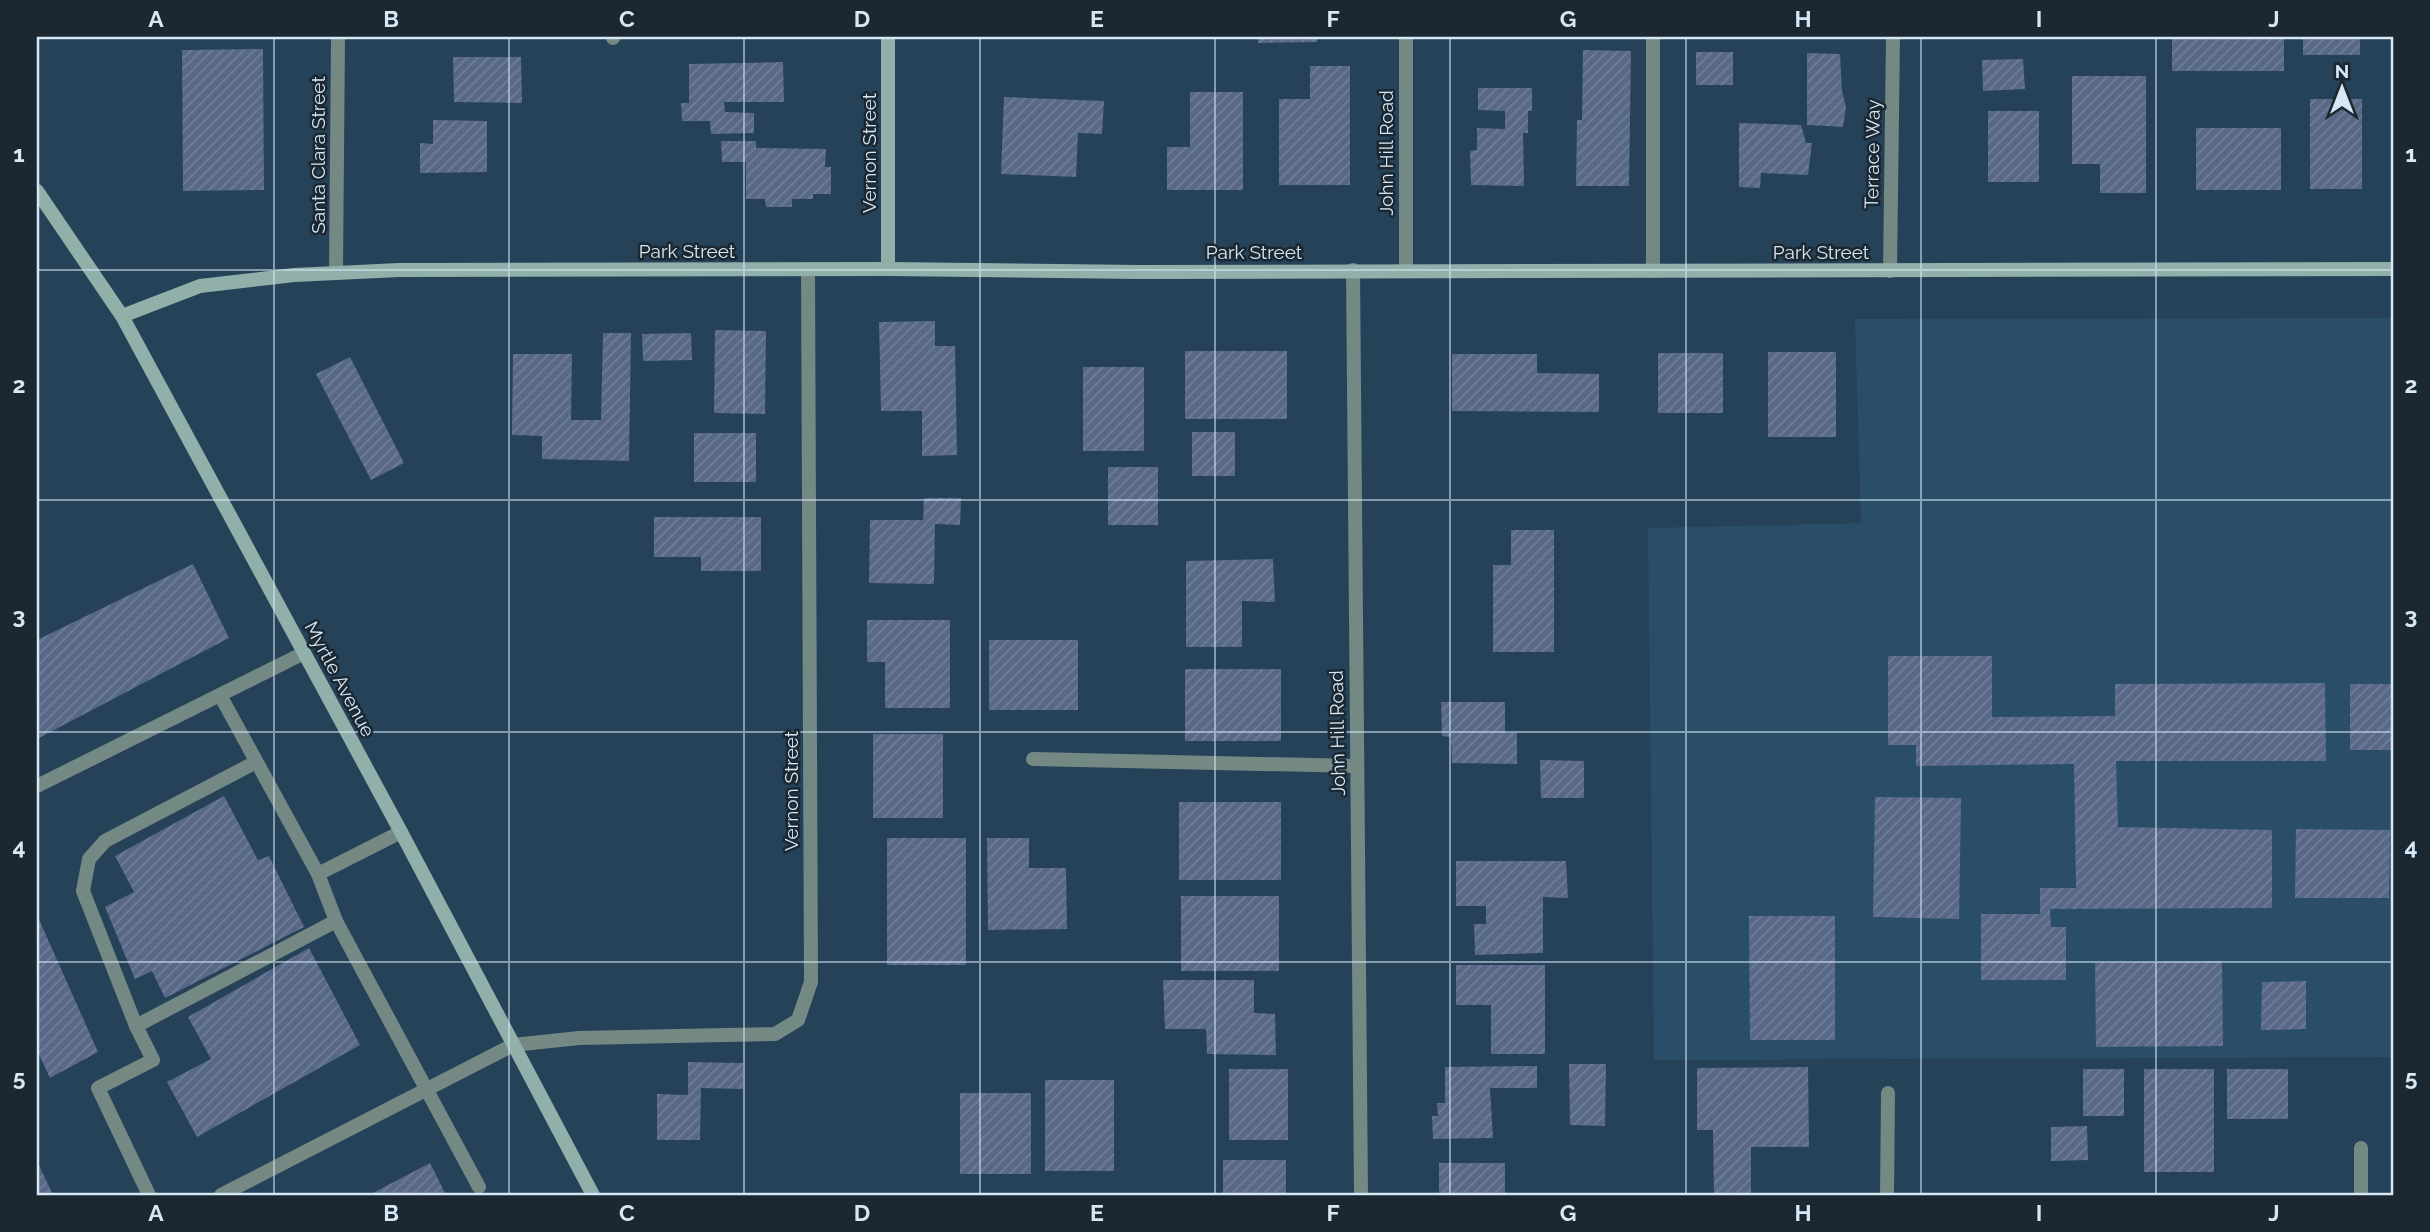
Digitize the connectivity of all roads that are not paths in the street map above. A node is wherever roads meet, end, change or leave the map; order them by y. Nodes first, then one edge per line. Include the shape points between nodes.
1 (338, 37) edge
2 (888, 37) edge
3 (1406, 37) edge
4 (1653, 37) edge
5 (1894, 37) edge
6 (37, 191) edge
7 (888, 269) junction
8 (2393, 269) edge
9 (808, 270) junction
10 (1353, 270) junction
11 (1406, 270) junction
12 (1653, 271) junction
13 (1890, 271) junction
14 (336, 273) junction
15 (122, 316) junction
16 (304, 653) junction
17 (219, 695) junction
18 (1033, 759) dead end
19 (256, 762) junction
20 (1357, 766) junction
21 (37, 786) edge
22 (401, 832) junction
23 (318, 874) junction
24 (336, 920) junction
25 (135, 1026) junction
26 (513, 1045) junction
27 (426, 1090) junction
28 (1888, 1093) dead end
29 (2361, 1148) dead end
30 (479, 1187) dead end
31 (149, 1195) edge
32 (221, 1195) edge
33 (593, 1195) edge
34 (1361, 1195) edge
35 (1887, 1195) edge
36 (2361, 1195) edge

1 - 14 street, Santa Clara Street
2 - 7 street, Vernon Street
3 - 11 street, John Hill Road
4 - 12 street
5 - 13 street, Terrace Way
6 - 15 street, Myrtle Avenue
7 - 9 street, Park Street
7 - 10 street, Park Street
8 - 13 street, Park Street
9 - 14 street, Park Street
9 - 26 street, Vernon Street via 811,982 798,1020 775,1034 579,1038
10 - 11 street, Park Street
10 - 20 street, John Hill Road
11 - 12 street, Park Street
12 - 13 street, Park Street
14 - 15 street, Park Street via 200,286
15 - 16 street, Myrtle Avenue
16 - 17 street
16 - 22 street, Myrtle Avenue
17 - 19 street
17 - 21 street
18 - 20 street
19 - 23 street
19 - 25 street via 106,841 89,859 82,891
20 - 34 street, John Hill Road
22 - 23 street
22 - 26 street, Myrtle Avenue
23 - 24 street
24 - 25 street
24 - 27 street
25 - 31 street via 153,1060 99,1088
26 - 27 street
26 - 33 street, Myrtle Avenue
27 - 30 street
27 - 32 street
28 - 35 street
29 - 36 street

